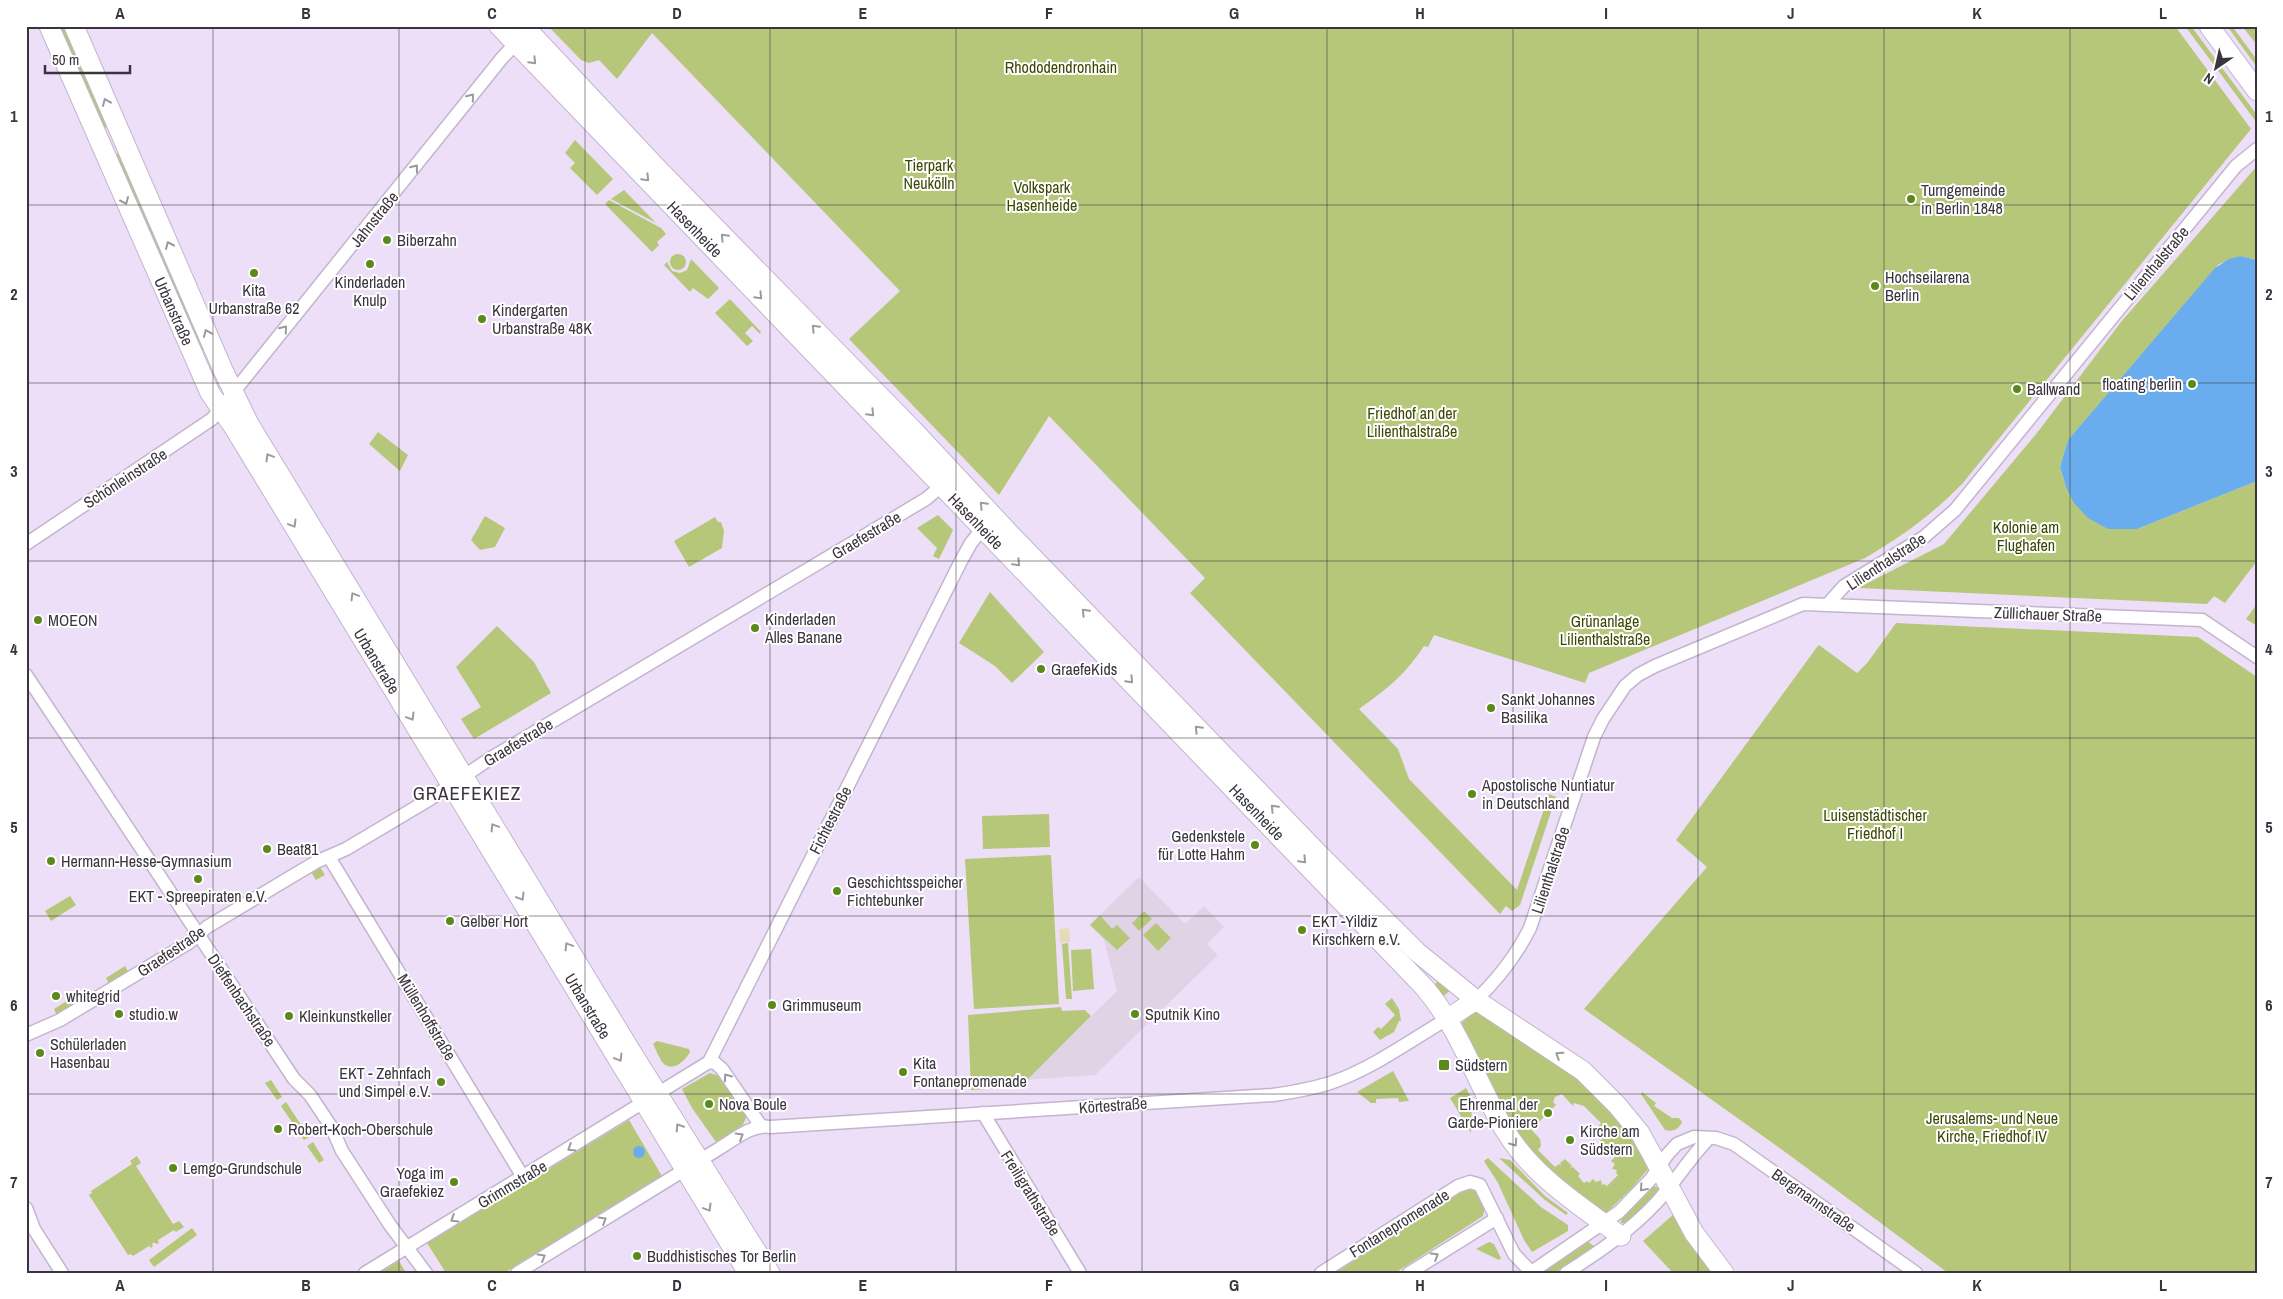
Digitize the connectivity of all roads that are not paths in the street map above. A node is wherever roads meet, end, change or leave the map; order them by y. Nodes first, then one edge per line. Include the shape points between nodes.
1 (49, 26) edge
2 (74, 26) edge
3 (499, 26) edge
4 (2209, 26) edge
5 (523, 33) edge
6 (2257, 91) edge
7 (119, 131) junction
8 (99, 140) junction
9 (2257, 149) edge
10 (216, 353) junction
11 (196, 362) junction
12 (234, 393) junction
13 (221, 408) junction
14 (948, 480) junction
15 (983, 528) junction
16 (26, 544) edge
17 (1828, 604) junction
18 (2257, 657) edge
19 (26, 675) edge
20 (458, 780) junction
21 (329, 857) junction
22 (197, 935) junction
23 (1440, 972) junction
24 (1424, 987) junction
25 (1476, 1000) junction
26 (1448, 1019) junction
27 (26, 1035) edge
28 (709, 1062) junction
29 (651, 1098) junction
30 (983, 1113) junction
31 (761, 1126) junction
32 (1708, 1139) junction
33 (693, 1165) junction
34 (1659, 1168) junction
35 (523, 1177) junction
36 (1669, 1187) junction
37 (26, 1208) edge
38 (1497, 1218) junction
39 (1604, 1224) junction
40 (1621, 1236) junction
41 (408, 1247) junction
42 (1531, 1272) edge
43 (62, 1273) edge
44 (365, 1273) edge
45 (426, 1273) edge
46 (517, 1273) edge
47 (748, 1273) edge
48 (770, 1273) edge
49 (1080, 1273) edge
50 (1321, 1273) edge
51 (1409, 1273) edge
52 (1566, 1273) edge
53 (1724, 1273) edge
54 (1916, 1273) edge

1 - 8 main road, Urbanstraße
7 -> 2 main road, Urbanstraße
3 - 5 main road, Hasenheide
4 - 6 main road
12 -> 5 street, Jahnstraße
5 - 14 main road, Hasenheide
7 - 8 main road
10 -> 7 main road, Urbanstraße
8 -> 11 main road, Urbanstraße
9 - 17 street, Lilienthalstraße via 2236,166 1954,510 1924,538 1844,586
10 - 11 main road
10 - 12 main road, Urbanstraße
11 - 13 main road, Urbanstraße via 210,393
12 - 13 street, Jahnstraße
20 -> 12 main road, Urbanstraße via 260,443
13 - 16 street, Schönleinstraße via 206,425
13 -> 20 main road, Urbanstraße
14 - 15 main road, Hasenheide
14 - 20 street, Graefestraße via 926,499
23 -> 14 main road, Hasenheide
15 -> 24 main road, Hasenheide
15 - 28 street, Fichtestraße via 961,561
17 - 18 street, Züllichauer Straße via 2202,620
17 - 25 street, Lilienthalstraße via 1803,604 1655,666 1625,686 1603,719 1590,748 1530,928 1503,972
19 - 22 street, Dieffenbachstraße
20 - 21 street, Graefestraße
20 - 29 main road, Urbanstraße
21 - 22 street, Graefestraße
21 - 35 street, Müllenhoffstraße
22 - 27 street, Graefestraße via 60,1020
22 - 41 street, Dieffenbachstraße via 298,1085 316,1104 390,1226
23 - 24 main road
23 - 25 main road, Hasenheide
24 - 26 main road, Hasenheide
25 - 26 main road
34 -> 25 main road via 1628,1118 1589,1076
26 - 30 street, Körtestraße via 1354,1073 1309,1089 1273,1095
26 -> 39 main road via 1517,1148 1555,1188
28 - 29 street
31 -> 28 street via 722,1069
29 - 33 main road, Urbanstraße
29 -> 35 street, Grimmstraße
30 - 31 street, Körtestraße
30 - 49 street, Freiligrathstraße
33 -> 31 street, Körtestraße
32 - 34 street via 1694,1137 1685,1140 1672,1149
32 - 36 street
32 - 54 street, Bergmannstraße via 1725,1140 1748,1153
46 -> 33 street
33 -> 47 main road, Urbanstraße
33 - 48 main road, Urbanstraße
34 - 36 main road
34 -> 39 street via 1632,1200
35 -> 41 street, Grimmstraße
36 - 40 street
36 - 53 main road via 1694,1233
37 - 43 street via 34,1229
38 - 42 street via 1514,1254
38 - 50 street, Fontanepromenade via 1480,1185 1470,1182 1458,1186
51 -> 38 street
39 - 40 main road
39 - 42 street
40 - 52 street
41 - 44 street, Grimmstraße
41 - 45 street, Dieffenbachstraße

